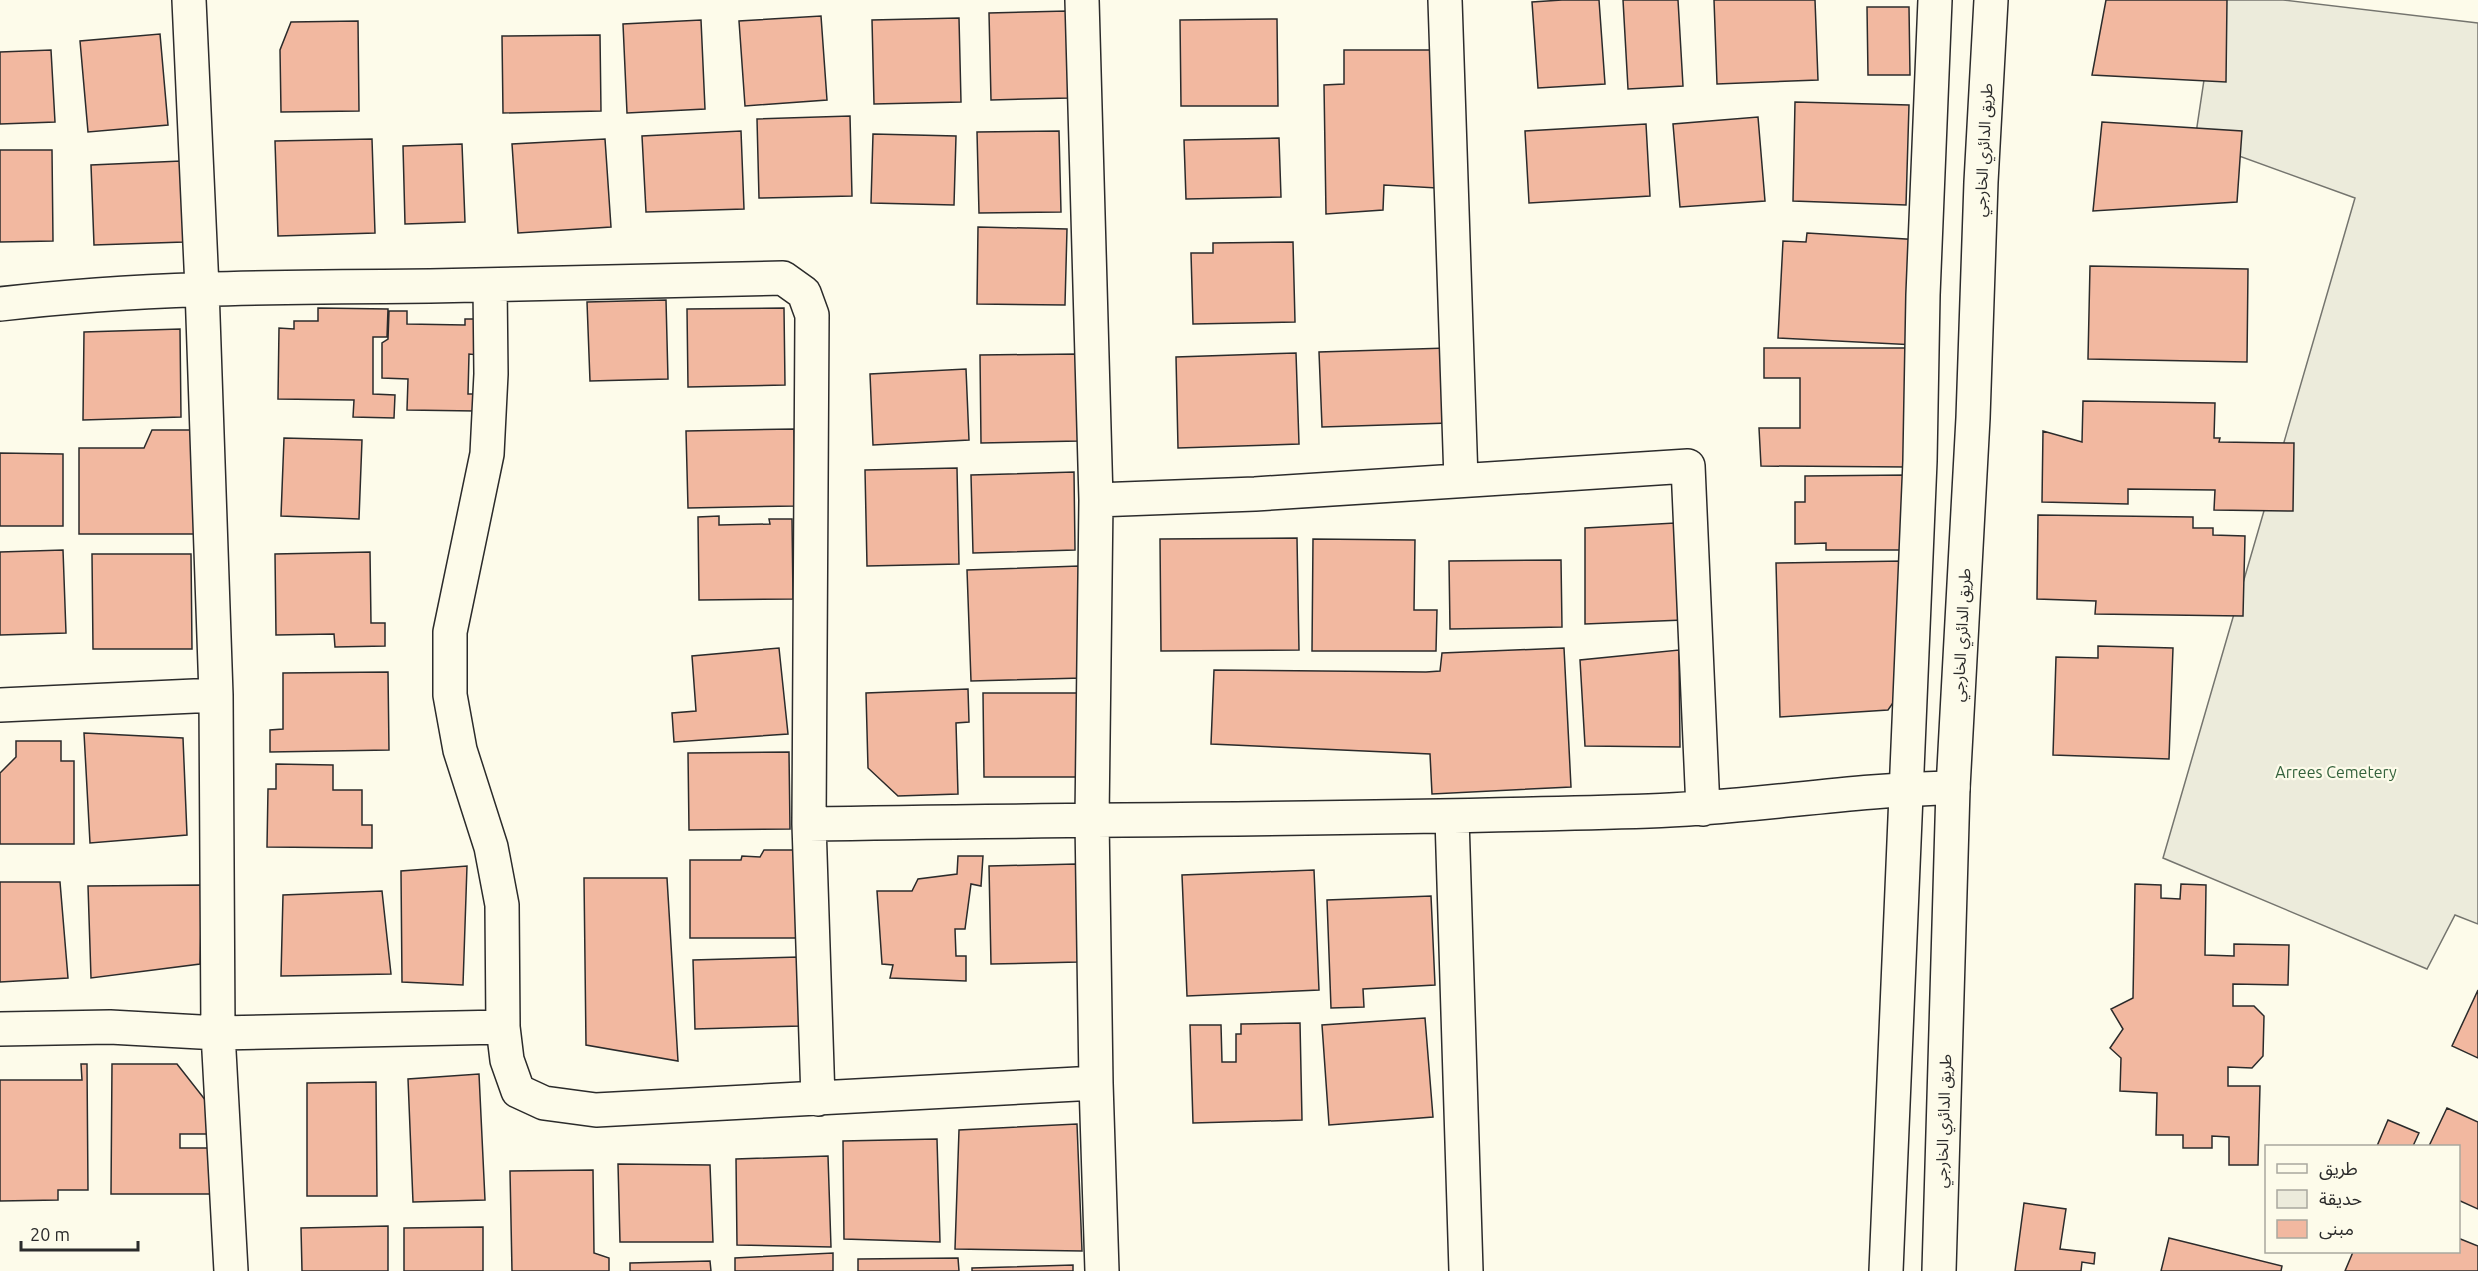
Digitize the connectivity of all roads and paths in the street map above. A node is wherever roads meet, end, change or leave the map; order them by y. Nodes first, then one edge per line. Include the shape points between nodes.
1 (189, 0) edge
2 (1082, 0) edge
3 (1444, 0) edge
4 (1935, 0) edge
5 (1991, 0) edge
6 (490, 285) junction
7 (202, 288) junction
8 (0, 304) edge
9 (1461, 480) junction
10 (1096, 500) junction
11 (216, 695) junction
12 (0, 705) edge
13 (1953, 788) junction
14 (1907, 789) junction
15 (1703, 809) junction
16 (1452, 818) junction
17 (1092, 819) junction
18 (810, 824) junction
19 (503, 1027) junction
20 (0, 1029) edge
21 (218, 1033) junction
22 (1095, 1083) junction
23 (818, 1099) junction
24 (231, 1271) edge
25 (1102, 1271) edge
26 (1466, 1271) edge
27 (1886, 1271) edge
28 (1939, 1271) edge

1 - 7 street
2 - 10 street
3 - 9 street
4 - 14 street
5 - 13 street, طريق الدائري الخارجي
6 - 7 street
6 - 18 street via 783,278 804,293 812,315
6 - 19 street via 488,454 450,632 450,695 460,750 491,847 502,905
7 - 8 street
7 - 11 street
9 - 10 street
9 - 15 street via 1688,465
10 - 17 street
11 - 12 street
11 - 21 street
13 - 14 street
13 - 28 street, طريق الدائري الخارجي
14 - 15 street
14 - 27 street
15 - 16 street
16 - 17 street
16 - 26 street
17 - 18 street
17 - 22 street
18 - 23 street
19 - 21 street
19 - 23 street via 507,1060 518,1091 544,1103 596,1110
20 - 21 street via 110,1027
21 - 24 street
22 - 23 street
22 - 25 street

